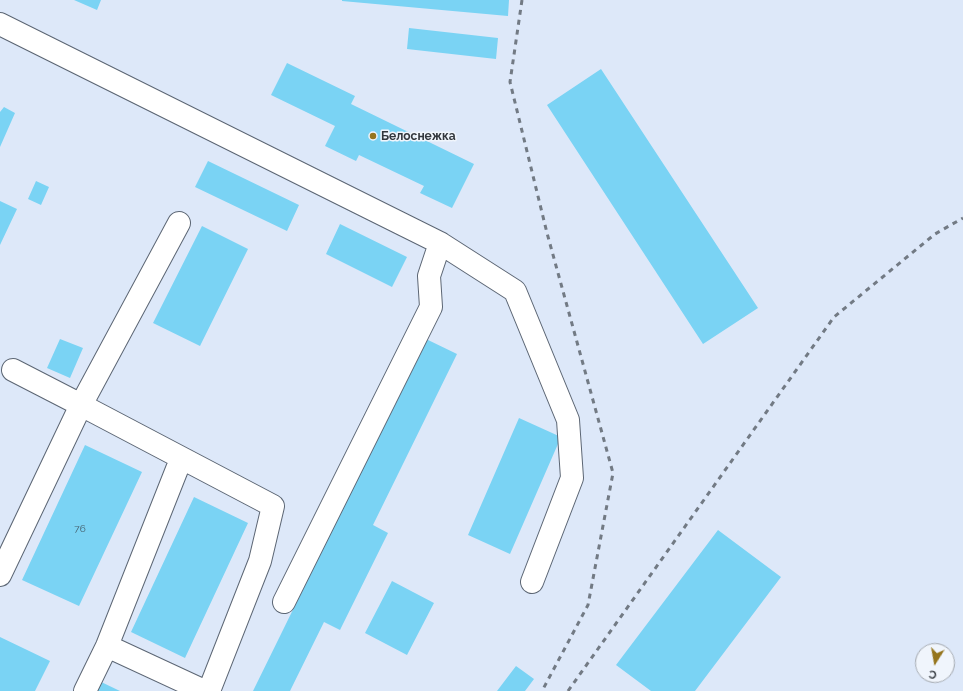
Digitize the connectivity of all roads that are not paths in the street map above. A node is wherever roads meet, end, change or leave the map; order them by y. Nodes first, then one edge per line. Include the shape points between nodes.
1 (0, 24) edge
2 (179, 222) dead end
3 (440, 244) junction
4 (13, 370) dead end
5 (81, 405) junction
6 (181, 459) junction
7 (0, 575) edge
8 (532, 582) dead end
9 (284, 602) dead end
10 (107, 646) junction
11 (85, 691) edge
12 (204, 691) edge
13 (209, 691) edge

1 - 3 lane
2 - 5 lane
3 - 8 lane via 515,291 568,420 572,478
3 - 9 lane via 429,276 431,307
4 - 5 lane
5 - 6 lane
5 - 7 lane
6 - 10 lane
6 - 13 lane via 273,506 260,562
10 - 11 lane
10 - 12 lane

